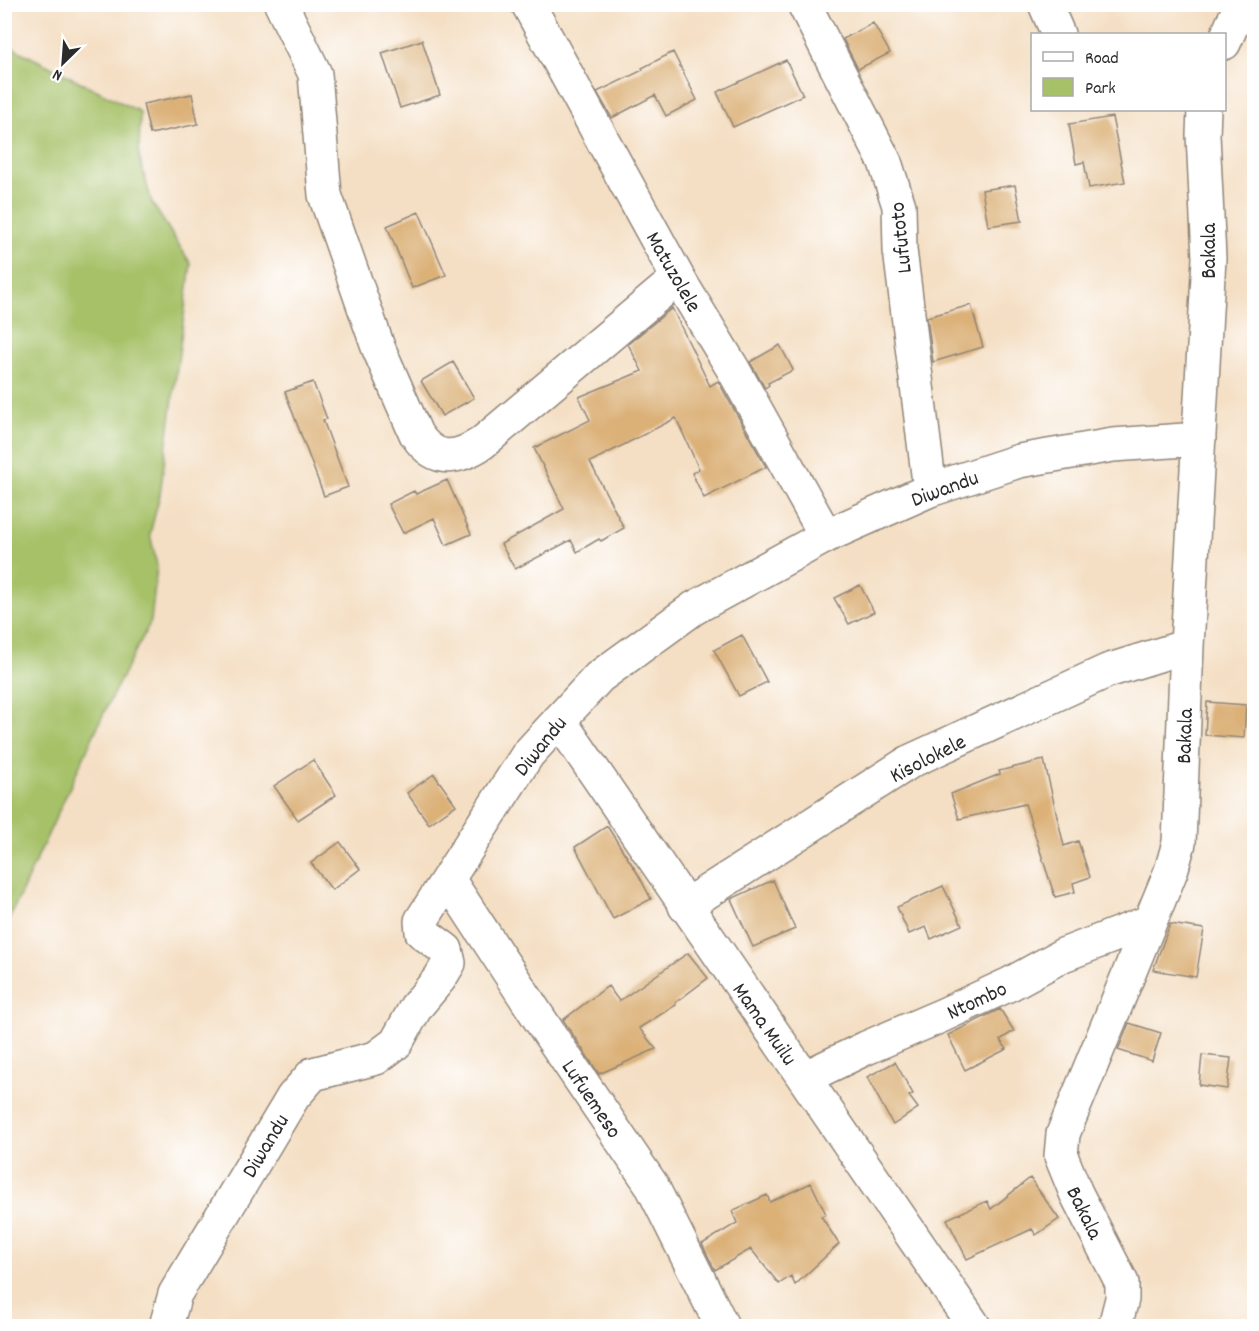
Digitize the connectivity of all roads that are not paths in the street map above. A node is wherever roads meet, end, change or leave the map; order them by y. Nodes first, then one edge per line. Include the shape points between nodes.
1 (281, 4) edge
2 (528, 4) edge
3 (804, 4) edge
4 (1045, 4) edge
5 (1241, 4) edge
6 (1058, 33) edge
7 (1226, 38) edge
8 (1204, 111) edge
9 (678, 278) junction
10 (1198, 439) junction
11 (930, 490) junction
12 (826, 536) junction
13 (1187, 646) junction
14 (559, 720) junction
15 (448, 879) junction
16 (686, 906) junction
17 (1149, 922) junction
18 (804, 1078) junction
19 (166, 1326) edge
20 (722, 1326) edge
21 (974, 1326) edge
22 (1115, 1326) edge

1 - 9 street via 315,74 325,195 378,347 416,434 431,451 448,456 482,442
2 - 9 street, Matuzolele
3 - 11 street, Lufutoto via 885,162 899,206 900,250
4 - 6 street
5 - 7 street
8 - 10 street, Bakala via 1209,258
9 - 12 street, Matuzolele
10 - 11 street, Diwandu via 1113,445 1019,461
10 - 13 street, Bakala
11 - 12 street, Diwandu
12 - 14 street, Diwandu via 694,608 598,677
13 - 16 street, Kisolokele via 1107,671 911,761
13 - 17 street, Bakala via 1179,843
14 - 15 street, Diwandu via 528,754
14 - 16 street, Mama Muilu
15 - 19 street, Diwandu via 422,921 422,932 446,950 449,963 440,978 416,1007 396,1043 376,1058 313,1074 293,1097 175,1294
15 - 20 street, Lufuemeso via 651,1184
16 - 18 street, Mama Muilu
17 - 18 street, Ntombo via 1063,955 1010,984
17 - 22 street, Bakala via 1062,1134 1061,1156 1122,1283
18 - 21 street, Mama Muilu

